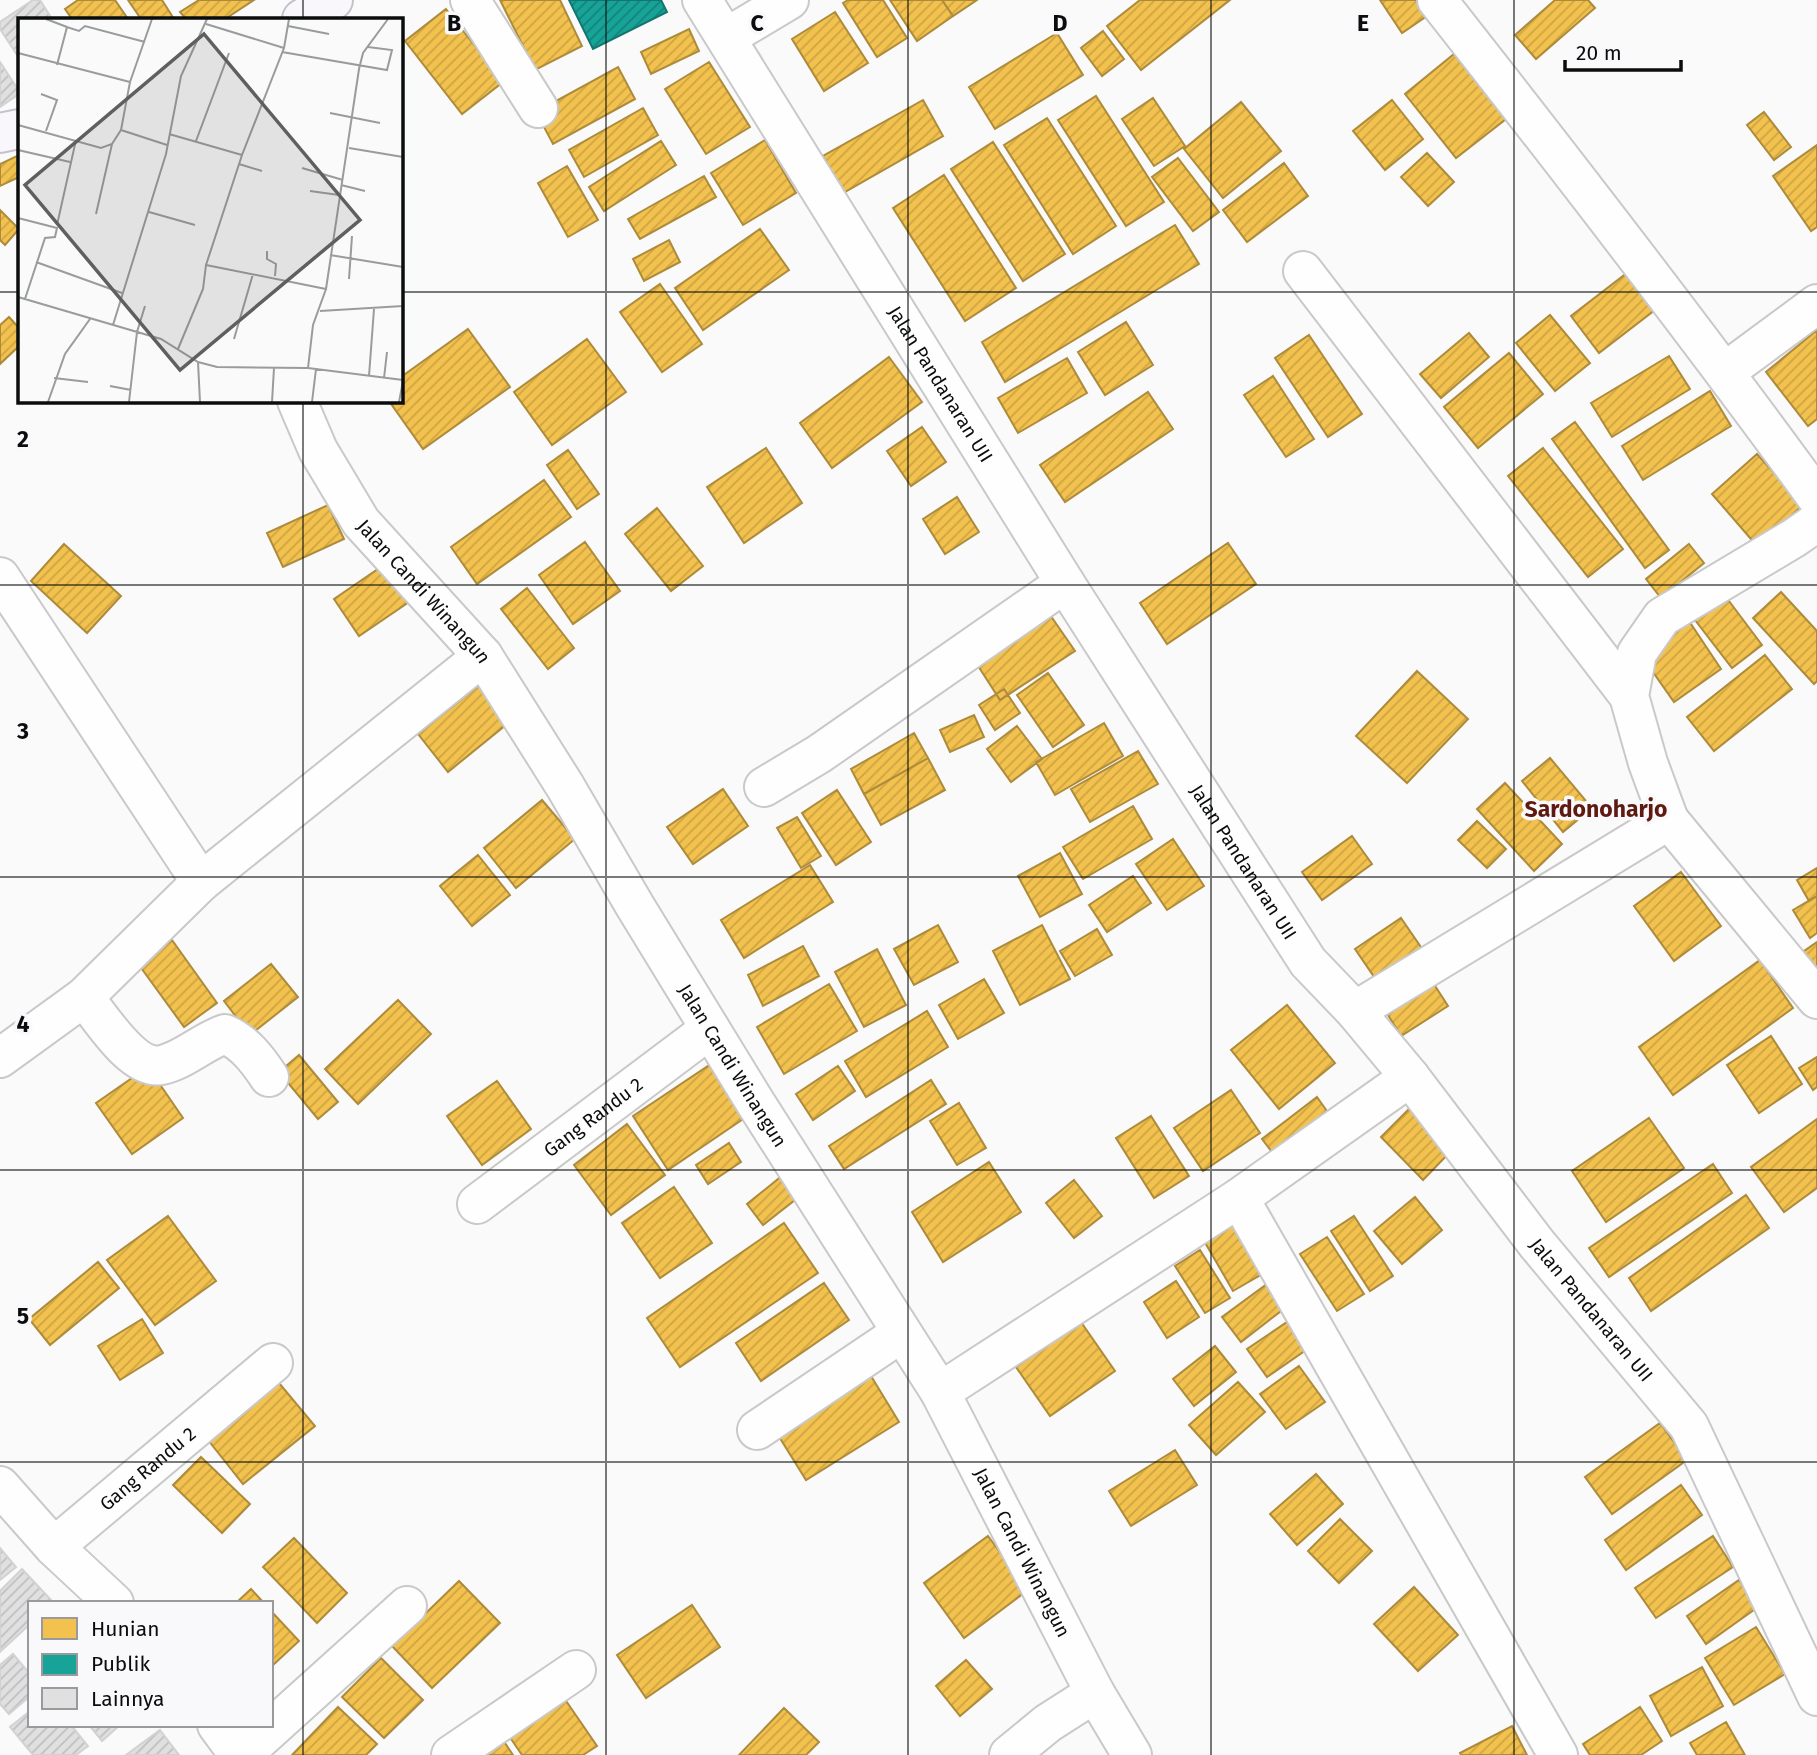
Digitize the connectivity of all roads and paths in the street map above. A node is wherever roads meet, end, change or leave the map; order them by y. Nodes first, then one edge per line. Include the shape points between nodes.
1 (333, 0) edge
2 (470, 0) edge
3 (702, 0) edge
4 (789, 0) edge
5 (1437, 0) edge
6 (304, 18) edge
7 (727, 37) junction
8 (538, 108) dead end
9 (18, 129) edge
10 (0, 133) edge
11 (1303, 271) dead end
12 (1817, 304) edge
13 (1725, 372) junction
14 (297, 402) edge
15 (1817, 498) edge
16 (1817, 522) edge
17 (0, 577) edge
18 (1065, 583) junction
19 (482, 656) junction
20 (1629, 696) junction
21 (764, 787) dead end
22 (1670, 820) junction
23 (201, 882) junction
24 (84, 997) junction
25 (1817, 999) edge
26 (1355, 1011) junction
27 (710, 1029) junction
28 (0, 1058) edge
29 (269, 1077) dead end
30 (1410, 1077) junction
31 (1239, 1198) junction
32 (477, 1204) dead end
33 (901, 1333) junction
34 (273, 1363) dead end
35 (940, 1392) junction
36 (757, 1430) dead end
37 (0, 1486) edge
38 (54, 1547) junction
39 (112, 1601) edge
40 (407, 1606) dead end
41 (576, 1670) dead end
42 (1095, 1693) junction
43 (1817, 1696) edge
44 (273, 1726) edge
45 (219, 1727) edge
46 (271, 1727) edge
47 (240, 1755) edge
48 (451, 1755) edge
49 (1009, 1755) edge
50 (1132, 1755) edge
51 (1558, 1755) edge

1 - 6 main road
2 - 8 street
3 - 7 street, Jalan Pandanaran UII
4 - 7 street
5 - 13 street
7 - 18 street, Jalan Pandanaran UII
9 - 10 main road
11 - 20 street
12 - 13 street
13 - 15 street
14 - 19 street, Jalan Candi Winangun via 318,450 361,522
16 - 20 street via 1662,617 1637,653
17 - 23 street
18 - 21 street via 819,754
18 - 26 street, Jalan Pandanaran UII via 1308,962
19 - 23 street
19 - 27 street, Jalan Candi Winangun
20 - 22 street
22 - 25 street
22 - 26 street
23 - 24 street
24 - 28 street
24 - 29 street via 132,1055 149,1065 163,1065 225,1034 239,1040
26 - 30 street, Jalan Pandanaran UII
27 - 32 street, Gang Randu 2
27 - 33 street, Jalan Candi Winangun
30 - 31 street
30 - 43 street, Jalan Pandanaran UII via 1537,1244 1689,1426
31 - 35 street
31 - 51 street
33 - 35 street, Jalan Candi Winangun
33 - 36 street
34 - 38 street, Gang Randu 2
35 - 42 street, Jalan Candi Winangun
37 - 38 street
38 - 39 street
40 - 44 street
41 - 48 street
42 - 49 street
42 - 50 street, Jalan Candi Winangun
45 - 47 street
46 - 47 street

